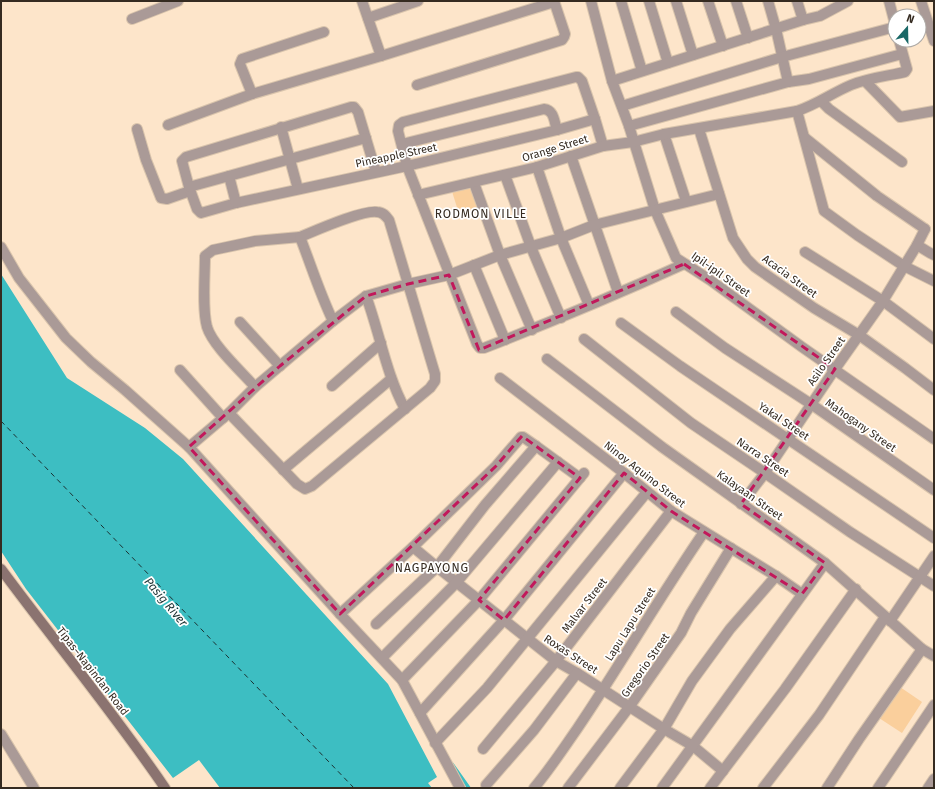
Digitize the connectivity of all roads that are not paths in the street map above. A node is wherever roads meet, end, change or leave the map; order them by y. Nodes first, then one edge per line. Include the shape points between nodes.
1 (178, 1) edge
2 (362, 1) edge
3 (418, 1) edge
4 (554, 1) edge
5 (591, 1) edge
6 (621, 1) edge
7 (649, 1) edge
8 (676, 1) edge
9 (708, 1) edge
10 (736, 1) edge
11 (768, 1) edge
12 (797, 1) edge
13 (828, 1) edge
14 (848, 1) edge
15 (921, 1) edge
16 (831, 11) junction
17 (368, 18) junction
18 (132, 19) dead end
19 (803, 20) junction
20 (887, 28) edge
21 (776, 30) junction
22 (324, 32) dead end
23 (748, 38) junction
24 (934, 42) edge
25 (723, 46) junction
26 (901, 48) edge
27 (902, 54) junction
28 (693, 55) junction
29 (381, 56) junction
30 (782, 57) junction
31 (668, 63) junction
32 (642, 71) junction
33 (612, 80) junction
34 (865, 81) junction
35 (788, 82) junction
36 (417, 85) dead end
37 (252, 94) junction
38 (821, 100) junction
39 (622, 106) junction
40 (797, 111) junction
41 (934, 111) edge
42 (595, 119) junction
43 (168, 125) dead end
44 (629, 126) junction
45 (281, 127) junction
46 (137, 129) dead end
47 (699, 129) junction
48 (557, 130) junction
49 (664, 134) junction
50 (366, 138) junction
51 (805, 138) junction
52 (633, 142) junction
53 (402, 144) junction
54 (603, 146) junction
55 (571, 156) junction
56 (290, 159) junction
57 (902, 162) dead end
58 (407, 166) junction
59 (537, 168) junction
60 (376, 172) junction
61 (505, 175) junction
62 (229, 176) junction
63 (474, 183) junction
64 (189, 189) junction
65 (298, 190) junction
66 (719, 194) junction
67 (418, 195) junction
68 (686, 201) junction
69 (236, 203) junction
70 (656, 210) junction
71 (594, 225) junction
72 (929, 228) edge
73 (300, 237) junction
74 (561, 238) junction
75 (917, 245) junction
76 (1, 247) edge
77 (531, 247) junction
78 (805, 252) dead end
79 (500, 255) junction
80 (934, 255) edge
81 (684, 264) junction
82 (474, 265) junction
83 (904, 266) junction
84 (449, 275) junction
85 (934, 281) edge
86 (408, 284) junction
87 (618, 292) junction
88 (366, 296) junction
89 (883, 301) junction
90 (589, 305) junction
91 (676, 312) dead end
92 (561, 318) junction
93 (334, 321) junction
94 (240, 322) dead end
95 (621, 323) dead end
96 (532, 330) junction
97 (859, 335) junction
98 (584, 339) dead end
99 (934, 339) edge
100 (505, 340) junction
101 (381, 343) junction
102 (547, 359) dead end
103 (280, 366) junction
104 (835, 369) junction
105 (180, 370) dead end
106 (500, 378) dead end
107 (391, 379) junction
108 (332, 386) dead end
109 (255, 387) junction
110 (934, 390) edge
111 (811, 404) junction
112 (405, 409) junction
113 (226, 416) junction
114 (788, 439) junction
115 (934, 439) edge
116 (536, 446) junction
117 (189, 447) junction
118 (558, 462) junction
119 (283, 470) junction
120 (624, 473) junction
121 (765, 473) junction
122 (934, 490) edge
123 (647, 492) junction
124 (741, 504) junction
125 (671, 512) junction
126 (704, 532) junction
127 (934, 538) edge
128 (413, 547) junction
129 (731, 548) junction
130 (934, 556) edge
131 (825, 563) junction
132 (437, 567) junction
133 (1, 569) edge
134 (776, 576) junction
135 (920, 577) junction
136 (456, 583) junction
137 (934, 586) edge
138 (856, 590) junction
139 (802, 594) junction
140 (479, 600) junction
141 (340, 614) junction
142 (887, 619) junction
143 (504, 620) junction
144 (376, 624) dead end
145 (527, 638) junction
146 (922, 648) junction
147 (934, 656) edge
148 (382, 658) junction
149 (556, 661) junction
150 (578, 672) junction
151 (402, 680) junction
152 (604, 689) junction
153 (934, 705) edge
154 (630, 706) junction
155 (420, 713) junction
156 (664, 729) junction
157 (1, 734) edge
158 (435, 743) junction
159 (693, 746) junction
160 (483, 749) dead end
161 (723, 771) junction
162 (934, 780) edge
163 (486, 785) dead end
164 (34, 788) edge
165 (165, 788) edge
166 (460, 788) edge
167 (534, 788) edge
168 (568, 788) edge
169 (620, 788) edge
170 (662, 788) edge
171 (710, 788) edge
172 (764, 788) edge
173 (827, 788) edge
174 (878, 788) edge
175 (928, 788) edge

1 - 18 street
2 - 17 street
3 - 17 street
4 - 29 street
4 - 36 street via 564,34 562,40
5 - 33 street, Ipil-ipil Street
6 - 32 street
7 - 31 street
8 - 28 street
9 - 25 street
10 - 23 street
11 - 21 street
12 - 19 street
13 - 16 street
14 - 16 street
15 - 24 street
16 - 19 street
17 - 29 street
19 - 21 street
20 - 30 street
21 - 23 street
21 - 30 street
22 - 37 street via 242,59 240,66
23 - 25 street
25 - 28 street
26 - 27 street
27 - 34 street, Orange Street via 907,69 905,72
27 - 35 street
28 - 31 street
29 - 37 street
30 - 35 street
30 - 39 street
31 - 32 street
32 - 33 street
33 - 39 street, Ipil-ipil Street
34 - 38 street, Orange Street via 852,84
34 - 41 street via 900,116
35 - 44 street
37 - 43 street
38 - 40 street, Orange Street
38 - 57 street via 829,109
39 - 44 street, Ipil-ipil Street
40 - 47 street, Orange Street
40 - 51 street
42 - 48 street, Pineapple Street
42 - 53 street via 582,82 578,77 573,77 403,122 399,125 398,131
42 - 54 street
44 - 52 street, Ipil-ipil Street
45 - 50 street via 354,107
45 - 56 street
45 - 64 street via 183,158 182,165
46 - 64 street via 161,198
47 - 49 street, Orange Street
47 - 66 street, Acacia Street
48 - 53 street via 552,113 544,109
48 - 58 street, Pineapple Street
49 - 52 street, Orange Street
49 - 68 street
50 - 56 street
50 - 60 street
51 - 72 street via 877,196
51 - 83 street via 824,211
52 - 54 street, Orange Street
52 - 70 street, Ipil-ipil Street
53 - 58 street
54 - 55 street, Orange Street
55 - 59 street, Orange Street
55 - 71 street
56 - 62 street
56 - 65 street
58 - 60 street, Pineapple Street
58 - 67 street
59 - 61 street, Orange Street
59 - 74 street
60 - 65 street, Pineapple Street
61 - 63 street, Orange Street
61 - 77 street
62 - 64 street
62 - 69 street
63 - 67 street, Orange Street
63 - 79 street
64 - 69 street, Pineapple Street via 201,213
65 - 69 street, Pineapple Street
66 - 68 street
66 - 97 street, Acacia Street via 733,238 747,259 814,308
67 - 84 street
68 - 70 street
70 - 71 street
70 - 81 street, Ipil-ipil Street via 676,258
71 - 74 street
71 - 87 street
72 - 75 street, Asilo Street
73 - 86 street via 364,213 382,213 389,220
73 - 93 street via 322,299
73 - 109 street via 212,250 205,256 205,310 208,327 216,343
74 - 77 street
74 - 90 street
75 - 80 street
75 - 83 street, Asilo Street
76 - 117 street via 19,278 66,338 90,362
77 - 79 street
77 - 92 street
78 - 89 street
79 - 82 street
79 - 96 street
81 - 87 street
81 - 104 street, Ipil-ipil Street
82 - 84 street
82 - 100 street
83 - 85 street
83 - 89 street, Asilo Street
84 - 86 street
84 - 100 street via 480,348
86 - 88 street
86 - 112 street via 435,381
87 - 90 street
88 - 93 street
88 - 101 street
89 - 97 street, Asilo Street
89 - 99 street
90 - 92 street
91 - 111 street, Mahogany Street via 725,348
92 - 96 street
93 - 103 street
94 - 103 street
95 - 114 street, Yakal Street
96 - 100 street
97 - 104 street, Asilo Street
97 - 110 street, Acacia Street
98 - 121 street, Narra Street via 691,423
101 - 107 street
101 - 108 street
102 - 124 street, Kalayaan Street
103 - 109 street
104 - 111 street, Asilo Street
104 - 115 street, Ipil-ipil Street
105 - 113 street
106 - 120 street, Ninoy Aquino Street
107 - 112 street
107 - 119 street
109 - 113 street
111 - 114 street, Asilo Street
111 - 122 street, Mahogany Street
112 - 119 street via 312,486 305,489
113 - 117 street
113 - 119 street
114 - 121 street, Asilo Street
114 - 127 street, Yakal Street
116 - 118 street
116 - 128 street via 521,437 496,466
116 - 132 street
117 - 141 street
118 - 136 street
118 - 140 street via 582,476
120 - 123 street, Ninoy Aquino Street
120 - 143 street
121 - 124 street, Asilo Street
121 - 135 street, Narra Street
123 - 125 street, Ninoy Aquino Street
123 - 145 street
124 - 131 street, Kalayaan Street
125 - 126 street, Ninoy Aquino Street
125 - 149 street, Malvar Street
126 - 129 street, Ninoy Aquino Street
126 - 152 street, Lapu Lapu Street
128 - 132 street, Roxas Street
128 - 141 street
129 - 134 street, Ninoy Aquino Street
129 - 154 street, Gregorio Street via 681,633
130 - 135 street
131 - 138 street, Kalayaan Street
131 - 139 street
132 - 136 street, Roxas Street
132 - 144 street
133 - 165 main road, Tipas–Napindan Road
134 - 139 street, Ninoy Aquino Street
134 - 156 street via 730,629 692,680
135 - 137 street, Narra Street
135 - 142 street
136 - 140 street, Roxas Street
136 - 148 street
138 - 142 street, Kalayaan Street
138 - 161 street
139 - 159 street
140 - 143 street, Roxas Street
140 - 151 street
141 - 148 street
142 - 146 street, Kalayaan Street
142 - 172 street
143 - 145 street, Roxas Street
143 - 155 street
145 - 149 street, Roxas Street
145 - 158 street via 487,688
146 - 147 street, Kalayaan Street
146 - 173 street
148 - 151 street
149 - 150 street, Roxas Street
149 - 160 street, Malvar Street
150 - 152 street, Roxas Street
150 - 163 street via 534,730
151 - 155 street
152 - 154 street, Roxas Street
152 - 167 street, Lapu Lapu Street via 548,772
153 - 174 street
154 - 156 street, Roxas Street
154 - 168 street, Gregorio Street
155 - 158 street
156 - 159 street, Roxas Street
156 - 169 street
157 - 164 street
158 - 166 street
159 - 161 street, Roxas Street
159 - 170 street
161 - 171 street
162 - 175 street

